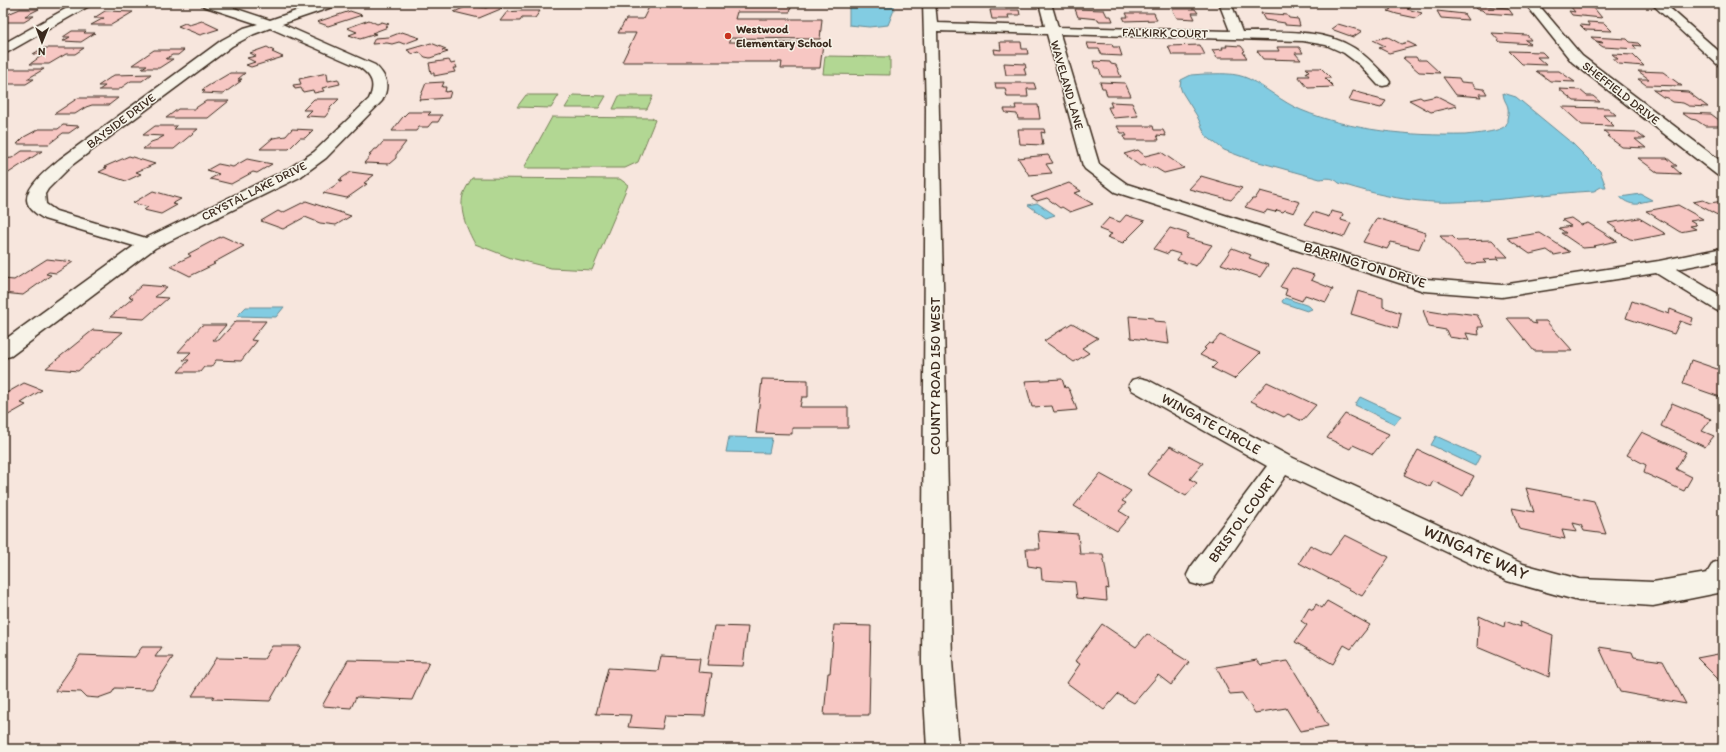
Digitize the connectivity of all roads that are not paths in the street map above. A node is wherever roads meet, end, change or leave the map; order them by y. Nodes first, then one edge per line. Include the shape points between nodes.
1 (85, 3) edge
2 (207, 3) edge
3 (331, 3) edge
4 (929, 3) edge
5 (1045, 3) edge
6 (1225, 3) edge
7 (1531, 3) edge
8 (1657, 3) edge
9 (271, 24) junction
10 (932, 27) junction
11 (1052, 31) junction
12 (1237, 34) junction
13 (3, 49) edge
14 (1723, 62) edge
15 (1383, 82) dead end
16 (1091, 166) joint
17 (1723, 171) edge
18 (148, 244) junction
19 (1723, 254) edge
20 (1659, 267) junction
21 (1723, 306) edge
22 (3, 351) edge
23 (1140, 385) dead end
24 (1282, 463) junction
25 (1723, 571) edge
26 (1201, 575) dead end
27 (943, 749) edge

1 - 13 street
2 - 9 street, CRYSTAL LAKE DRIVE
3 - 9 street, BAYSIDE DRIVE
4 - 10 street, COUNTY ROAD 150 WEST
5 - 11 street, WAVELAND LANE
6 - 12 street
7 - 17 street, SHEFFIELD DRIVE via 1577,59
8 - 14 street
9 - 18 street, CRYSTAL LAKE DRIVE via 372,69 380,80 381,87 375,101 320,155 294,173
9 - 18 street, BAYSIDE DRIVE via 249,31 227,43 66,162 42,183 37,192 37,206 50,215
10 - 11 street, FALKIRK COURT
10 - 27 street, COUNTY ROAD 150 WEST via 937,661
11 - 12 street, FALKIRK COURT
11 - 16 street, WAVELAND LANE
12 - 15 street, FALKIRK COURT via 1303,37 1330,42 1360,56
16 - 20 street, BARRINGTON DRIVE via 1121,188 1424,285 1502,291
18 - 22 street, CRYSTAL LAKE DRIVE
19 - 20 street, BARRINGTON DRIVE
20 - 21 street
23 - 24 street, WINGATE CIRCLE
24 - 25 street, WINGATE WAY via 1517,574 1578,590 1653,594 1716,583
24 - 26 street, BRISTOL COURT

